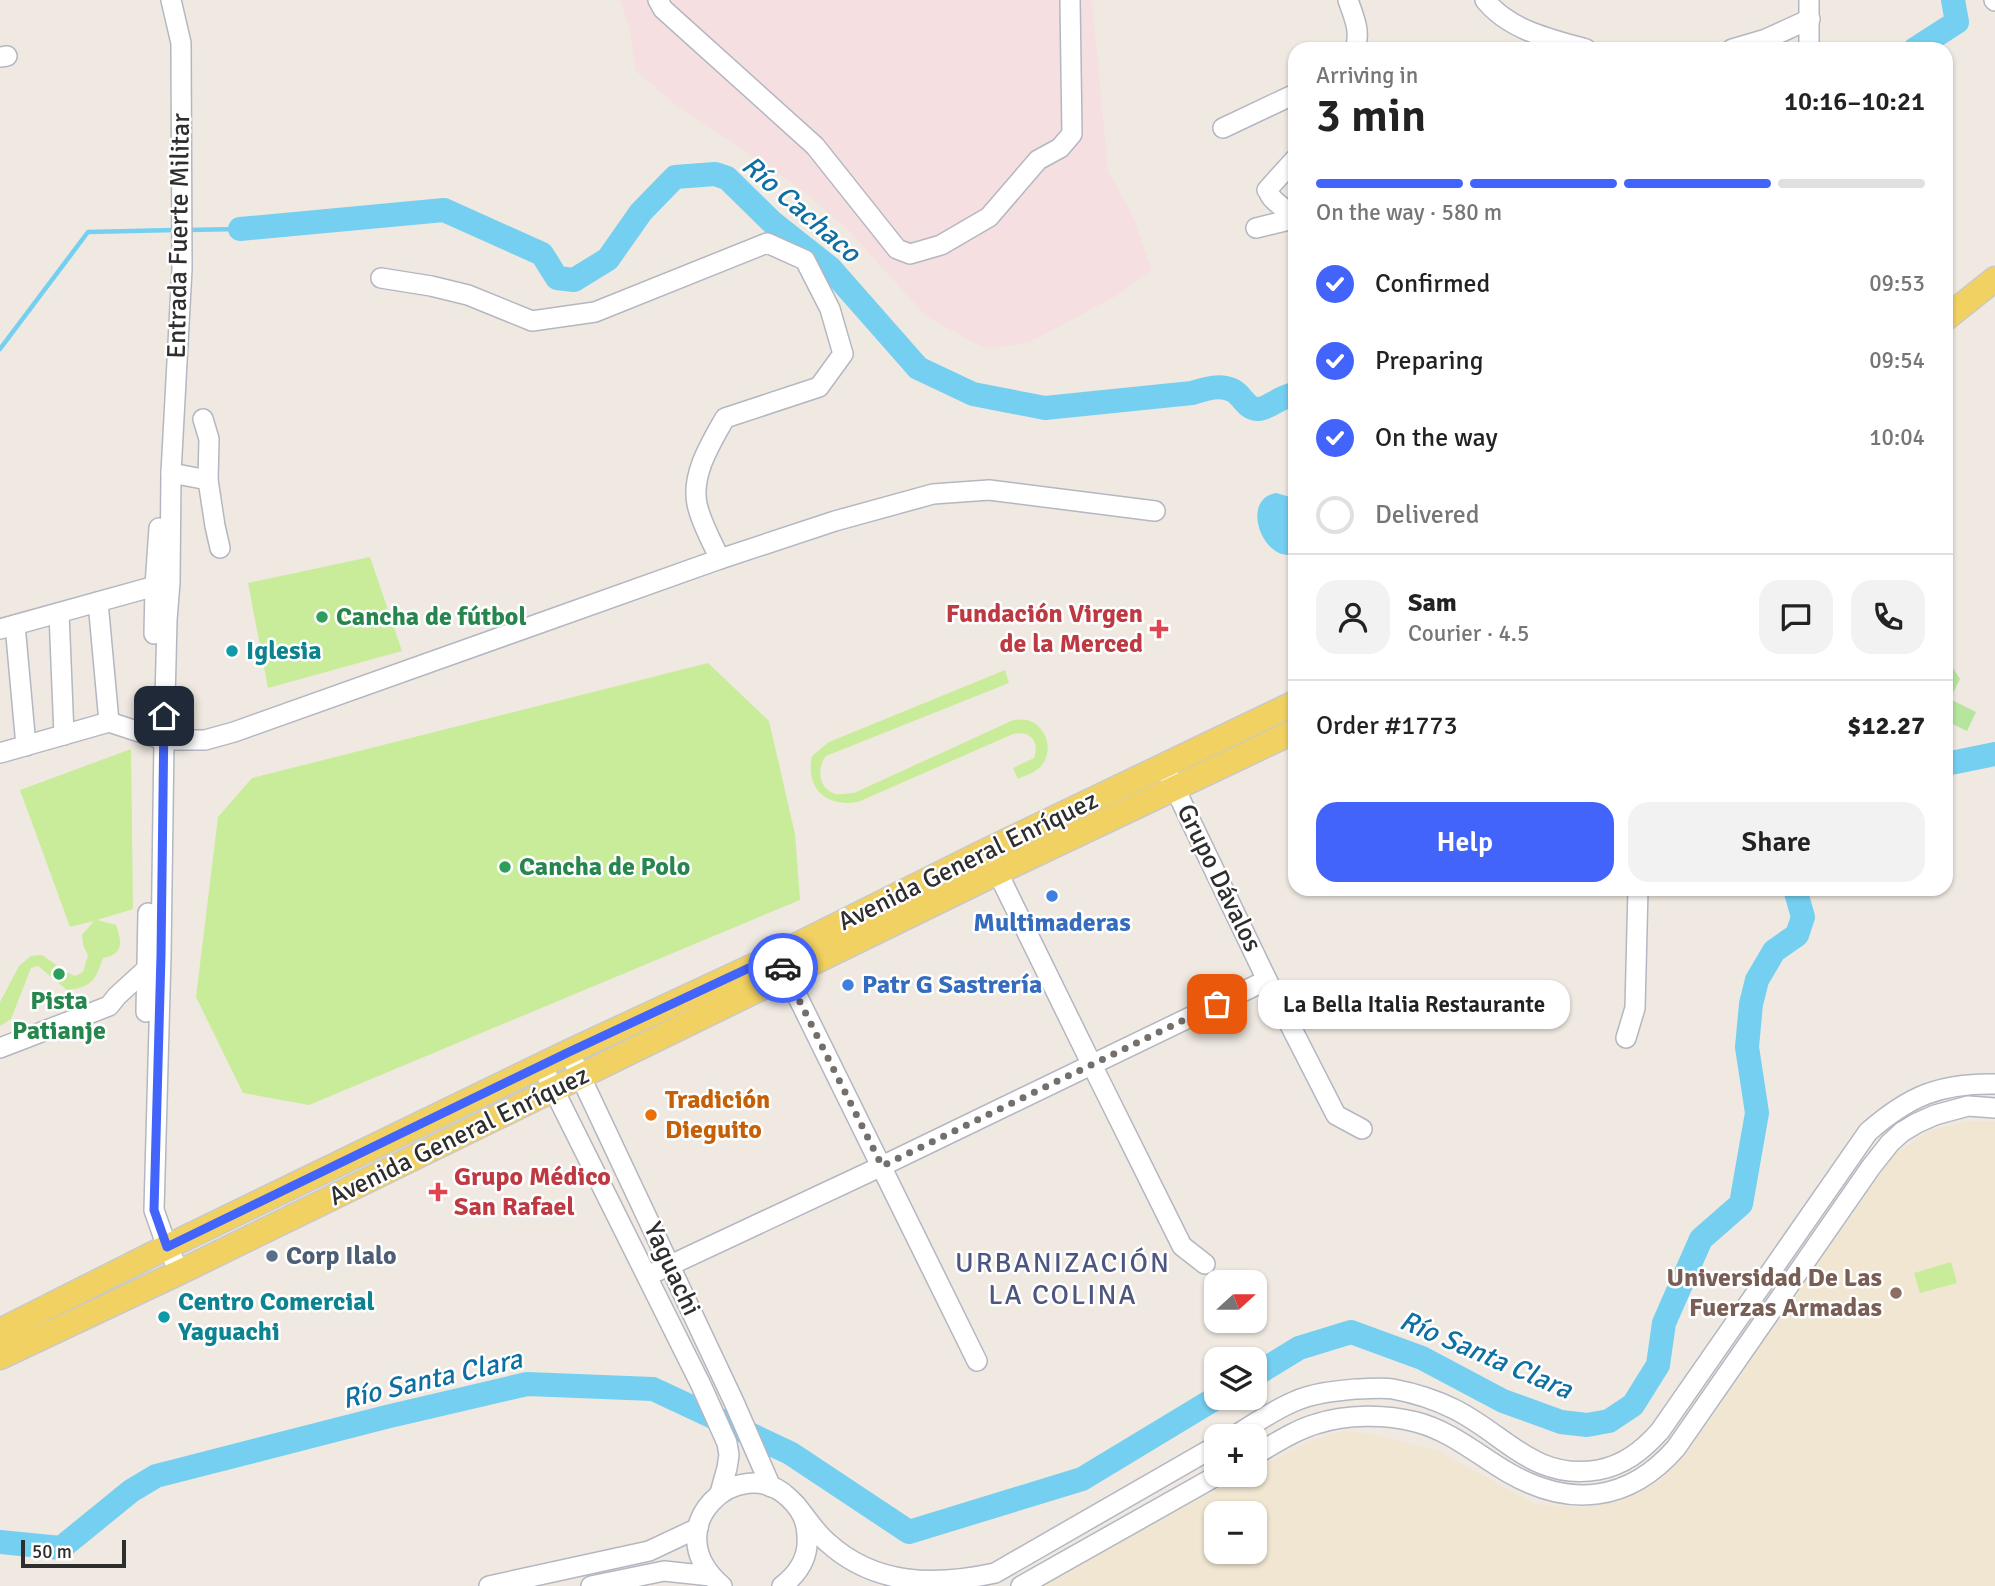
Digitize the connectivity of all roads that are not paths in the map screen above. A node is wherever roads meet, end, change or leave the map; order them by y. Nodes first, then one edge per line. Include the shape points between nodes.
1 (171, 0) edge
2 (658, 0) edge
3 (1070, 0) edge
4 (1348, 0) edge
5 (1485, 0) edge
6 (1810, 9) edge
7 (1358, 42) edge
8 (1560, 42) edge
9 (1754, 42) edge
10 (1809, 42) edge
11 (1288, 97) edge
12 (1223, 128) dead end
13 (1288, 167) edge
14 (1256, 228) dead end
15 (381, 278) dead end
16 (1995, 279) edge
17 (1953, 312) edge
18 (203, 419) dead end
19 (171, 473) junction
20 (208, 480) junction
21 (1155, 511) dead end
22 (220, 548) dead end
23 (720, 559) junction
24 (163, 584) junction
25 (98, 602) junction
26 (59, 613) junction
27 (8, 627) edge
28 (1288, 706) edge
29 (109, 722) junction
30 (1288, 734) edge
31 (64, 735) junction
32 (158, 738) junction
33 (26, 746) junction
34 (0, 753) edge
35 (1163, 766) junction
36 (1176, 788) junction
37 (993, 861) junction
38 (1638, 896) edge
39 (154, 962) junction
40 (782, 966) junction
41 (1267, 980) junction
42 (1626, 1038) dead end
43 (0, 1048) edge
44 (569, 1052) junction
45 (1091, 1065) junction
46 (542, 1066) junction
47 (580, 1076) junction
48 (1995, 1084) edge
49 (554, 1089) junction
50 (1995, 1108) edge
51 (1362, 1129) dead end
52 (882, 1166) junction
53 (163, 1249) junction
54 (1205, 1264) dead end
55 (670, 1265) junction
56 (176, 1274) junction
57 (647, 1276) junction
58 (0, 1331) edge
59 (0, 1357) edge
60 (977, 1361) dead end
61 (1255, 1424) edge
62 (1267, 1448) edge
63 (1204, 1453) edge
64 (1204, 1483) edge
65 (771, 1487) junction
66 (720, 1493) junction
67 (796, 1505) junction
68 (698, 1528) junction
69 (716, 1581) edge
70 (489, 1586) edge
71 (591, 1586) edge
72 (782, 1586) edge
73 (1021, 1586) edge

1 - 19 street, Entrada Fuerte Militar via 181,43 182,206
2 - 3 street via 815,146 897,249 910,254 942,245 989,217 1038,160 1060,148 1072,134
4 - 7 street
5 - 8 street via 1512,24
6 - 9 street
6 - 10 street
11 - 12 street
13 - 14 street via 1267,190 1286,212 1285,221
15 - 23 street via 468,295 532,321 595,312 767,243 805,260 830,309 843,354 819,387 725,418 698,475 696,503
16 - 17 main road
18 - 20 street via 209,439
19 - 20 street
19 - 24 street, Entrada Fuerte Militar
20 - 22 street
21 - 23 street via 989,490 933,494
23 - 32 street via 234,732 205,740
24 - 25 street
24 - 32 street, Entrada Fuerte Militar via 167,620
25 - 26 street
25 - 29 street
26 - 27 street
26 - 31 street
27 - 33 street
28 - 35 main road, Avenida General Enríquez
29 - 31 street
29 - 32 street
30 - 36 main road, Avenida General Enríquez
31 - 33 street
32 - 39 street, Entrada Fuerte Militar
33 - 34 street
35 - 36 street, Grupo Dávalos
35 - 37 main road, Avenida General Enríquez
36 - 37 main road, Avenida General Enríquez
36 - 41 street, Grupo Dávalos
37 - 40 main road, Avenida General Enríquez
37 - 45 street
38 - 42 street via 1635,1008
39 - 43 street via 109,1006
39 - 53 street, Entrada Fuerte Militar via 154,1210
40 - 44 main road, Avenida General Enríquez
40 - 47 main road, Avenida General Enríquez
40 - 52 street
41 - 45 street
41 - 51 street, Grupo Dávalos via 1336,1115
44 - 46 main road, Avenida General Enríquez
44 - 47 street, Yaguachi
45 - 52 street
45 - 54 street via 1182,1246
46 - 49 street, Yaguachi
46 - 53 main road, Avenida General Enríquez
47 - 49 main road, Avenida General Enríquez
47 - 55 street, Yaguachi
48 - 61 street via 1947,1087 1925,1094 1868,1132 1660,1431 1644,1449 1621,1463 1587,1472 1551,1469 1455,1409 1392,1389 1330,1391 1293,1402
49 - 56 main road, Avenida General Enríquez
49 - 57 street, Yaguachi
50 - 62 street via 1968,1106 1935,1115 1890,1143 1676,1448 1650,1473 1616,1490 1595,1495 1557,1493 1510,1474 1437,1428 1390,1418 1352,1417 1316,1424
52 - 55 street
52 - 60 street
53 - 56 street, Entrada Fuerte Militar
53 - 58 main road, Avenida General Enríquez
55 - 57 street
55 - 65 street, Yaguachi
56 - 59 main road, Avenida General Enríquez
57 - 66 street, Yaguachi via 727,1443 729,1455
63 - 67 street via 995,1573 970,1580 917,1582 891,1578 856,1564 825,1541
64 - 73 street
65 - 66 street via 754,1483
65 - 67 street
66 - 68 street via 704,1511
67 - 72 street via 808,1543 800,1569
68 - 69 street via 701,1562
68 - 70 street via 649,1551
69 - 71 street via 664,1571

